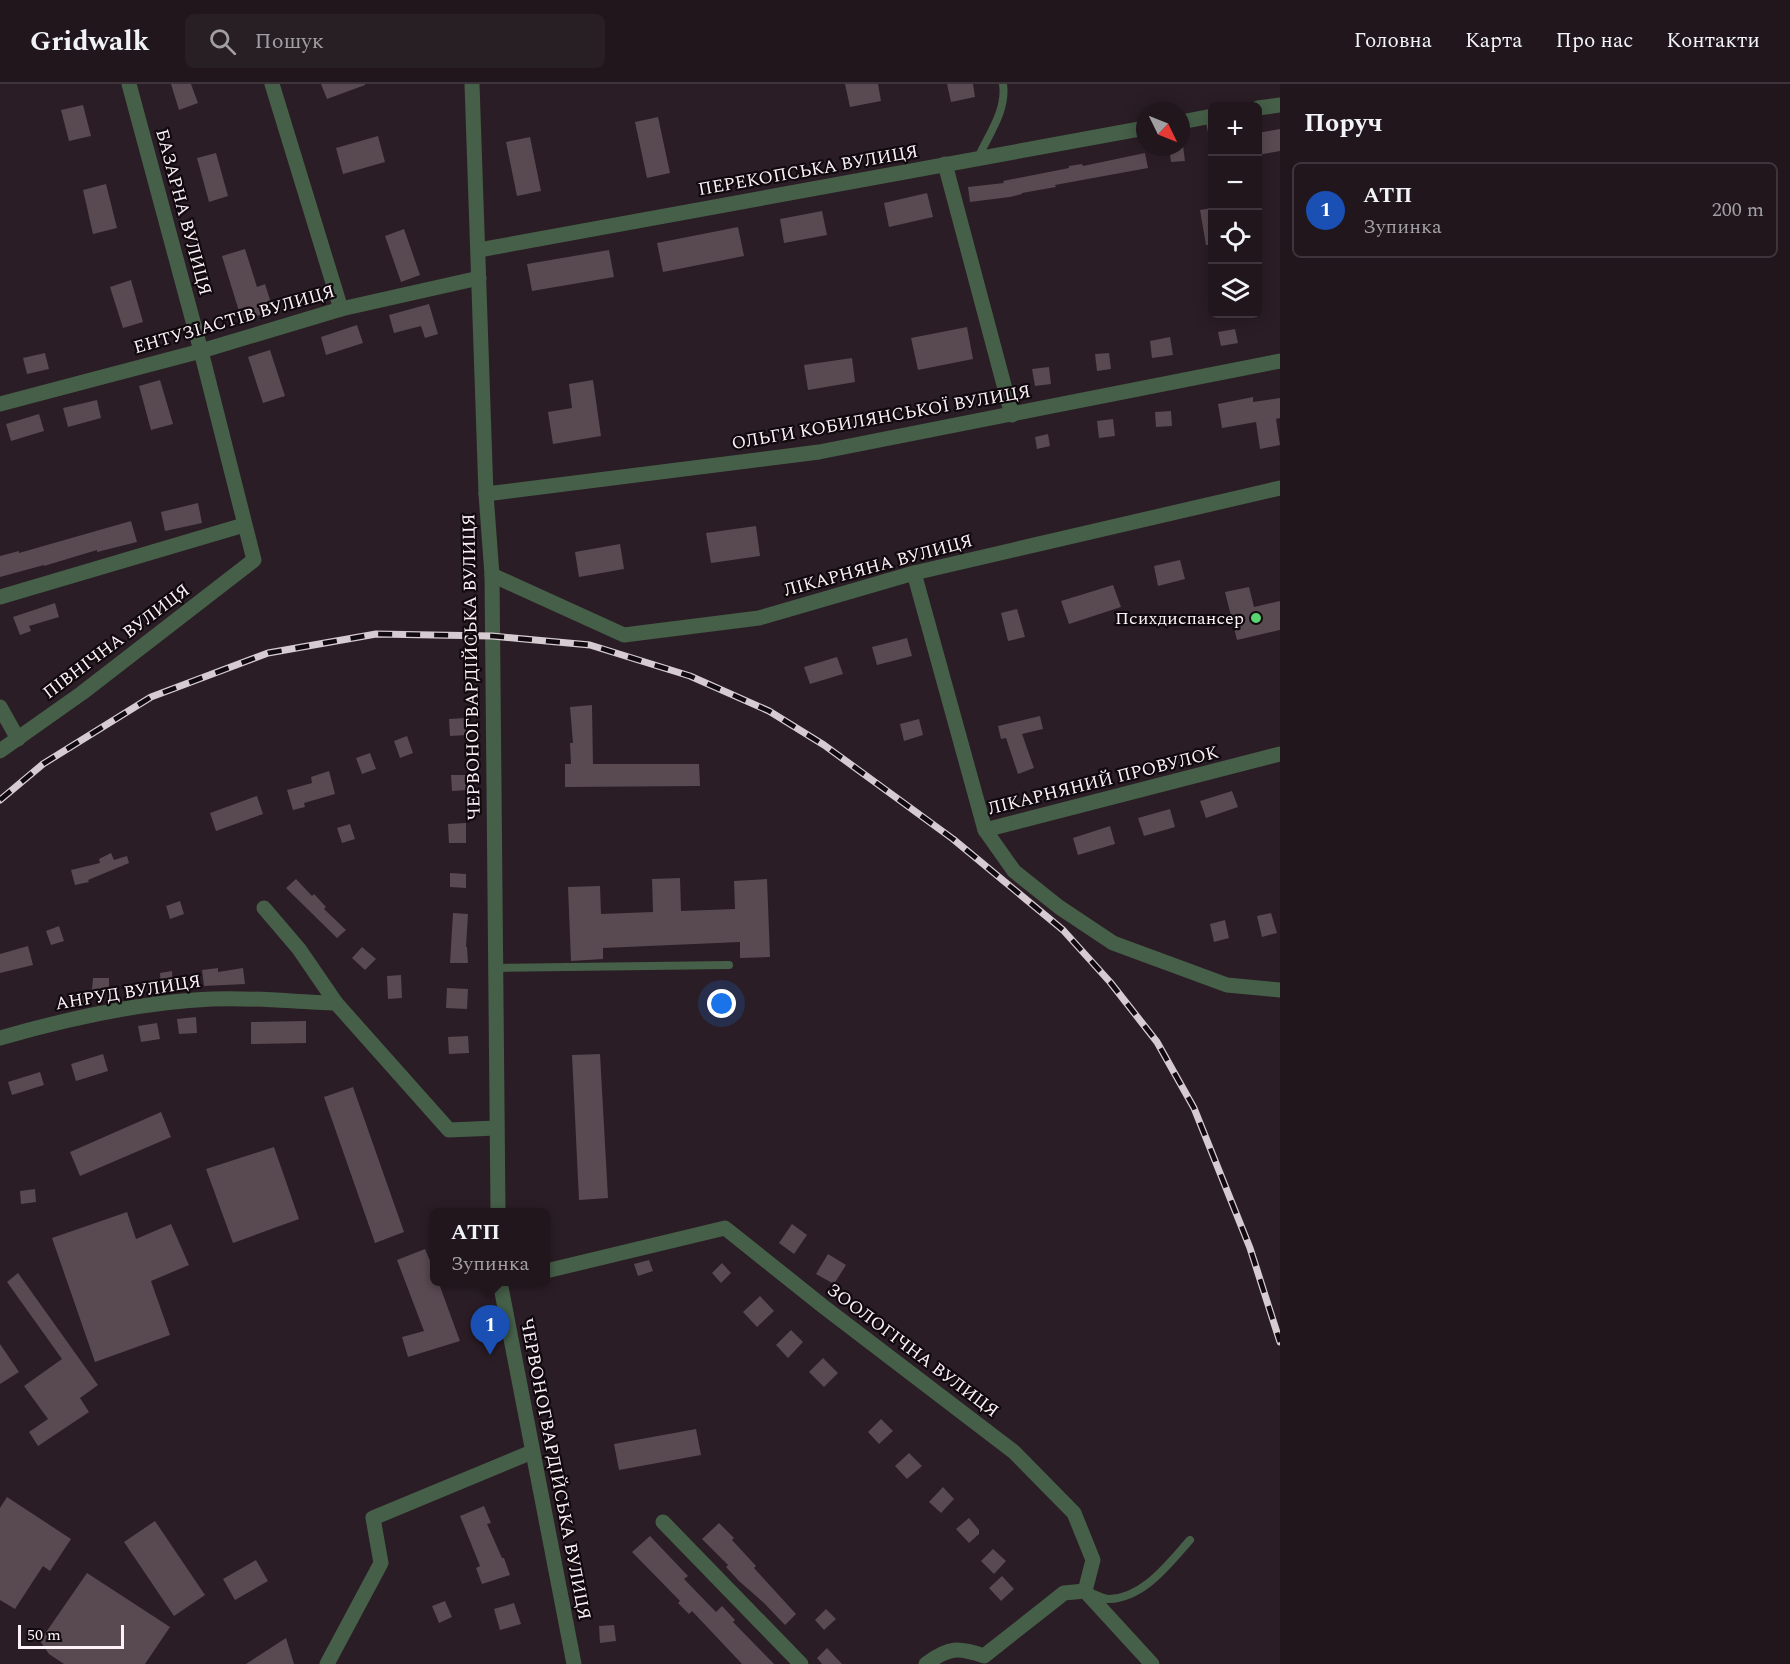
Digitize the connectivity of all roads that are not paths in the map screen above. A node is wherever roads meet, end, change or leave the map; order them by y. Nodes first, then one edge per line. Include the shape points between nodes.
1 (129, 84) edge
2 (272, 84) edge
3 (472, 84) edge
4 (1003, 84) edge
5 (1280, 105) edge
6 (1262, 107) edge
7 (1208, 117) edge
8 (1190, 120) edge
9 (1136, 130) edge
10 (977, 158) junction
11 (945, 164) junction
12 (479, 250) junction
13 (479, 278) junction
14 (340, 309) junction
15 (201, 351) junction
16 (1280, 361) edge
17 (0, 404) edge
18 (1012, 415) junction
19 (1280, 488) edge
20 (486, 494) junction
21 (244, 525) junction
22 (254, 560) joint
23 (914, 573) junction
24 (492, 575) junction
25 (0, 597) edge
26 (0, 707) edge
27 (18, 739) junction
28 (0, 752) edge
29 (1280, 754) edge
30 (985, 830) junction
31 (264, 908) dead end
32 (729, 965) dead end
33 (495, 968) junction
34 (1280, 990) edge
35 (336, 1003) junction
36 (0, 1038) edge
37 (496, 1128) junction
38 (498, 1208) edge
39 (550, 1269) edge
40 (501, 1286) edge
41 (532, 1452) junction
42 (663, 1522) dead end
43 (1190, 1540) dead end
44 (1086, 1591) junction
45 (327, 1664) edge
46 (574, 1664) edge
47 (801, 1664) edge
48 (926, 1664) edge
49 (1152, 1664) edge

1 - 15 street, БАЗАРНА ВУЛИЦЯ
2 - 14 street
3 - 12 street, ЧЕРВОНОГВАРДІЙСЬКА ВУЛИЦЯ
4 - 10 lane via 1001,110
5 - 6 street
7 - 8 street
9 - 10 street, ПЕРЕКОПСЬКА ВУЛИЦЯ
10 - 11 street, ПЕРЕКОПСЬКА ВУЛИЦЯ
11 - 12 street, ПЕРЕКОПСЬКА ВУЛИЦЯ
11 - 18 street
12 - 13 street, ЧЕРВОНОГВАРДІЙСЬКА ВУЛИЦЯ
13 - 14 street, ЕНТУЗІАСТІВ ВУЛИЦЯ
13 - 20 street, ЧЕРВОНОГВАРДІЙСЬКА ВУЛИЦЯ
14 - 15 street, ЕНТУЗІАСТІВ ВУЛИЦЯ
15 - 17 street, ЕНТУЗІАСТІВ ВУЛИЦЯ
15 - 21 street, БАЗАРНА ВУЛИЦЯ
16 - 18 street, ОЛЬГИ КОБИЛЯНСЬКОЇ ВУЛИЦЯ
18 - 20 street, ОЛЬГИ КОБИЛЯНСЬКОЇ ВУЛИЦЯ via 819,452
19 - 23 street, ЛІКАРНЯНА ВУЛИЦЯ
20 - 24 street, ЧЕРВОНОГВАРДІЙСЬКА ВУЛИЦЯ
21 - 22 street, БАЗАРНА ВУЛИЦЯ
21 - 25 street
22 - 27 street, ПІВНІЧНА ВУЛИЦЯ
23 - 24 street, ЛІКАРНЯНА ВУЛИЦЯ via 759,618 624,635
23 - 30 street, ЛІКАРНЯНИЙ ПРОВУЛОК
24 - 33 street, ЧЕРВОНОГВАРДІЙСЬКА ВУЛИЦЯ
26 - 27 street
27 - 28 street, ПІВНІЧНА ВУЛИЦЯ
29 - 30 street, ЛІКАРНЯНИЙ ПРОВУЛОК
30 - 34 street via 1014,871 1059,907 1113,942 1227,985
31 - 35 street via 299,949
32 - 33 lane
33 - 37 street, ЧЕРВОНОГВАРДІЙСЬКА ВУЛИЦЯ
35 - 36 street, АНРУД ВУЛИЦЯ via 212,999 145,1006 44,1025
35 - 37 street via 449,1130
37 - 38 street, ЧЕРВОНОГВАРДІЙСЬКА ВУЛИЦЯ
39 - 44 street, ЗООЛОГІЧНА ВУЛИЦЯ via 725,1227 1014,1452 1074,1513 1093,1560
40 - 41 street, ЧЕРВОНОГВАРДІЙСЬКА ВУЛИЦЯ
41 - 45 street via 373,1518 381,1563
41 - 46 street, ЧЕРВОНОГВАРДІЙСЬКА ВУЛИЦЯ
42 - 47 street
43 - 44 lane via 1160,1574 1130,1594 1108,1599
44 - 48 street via 1064,1593 984,1656 962,1648 939,1654
44 - 49 street

